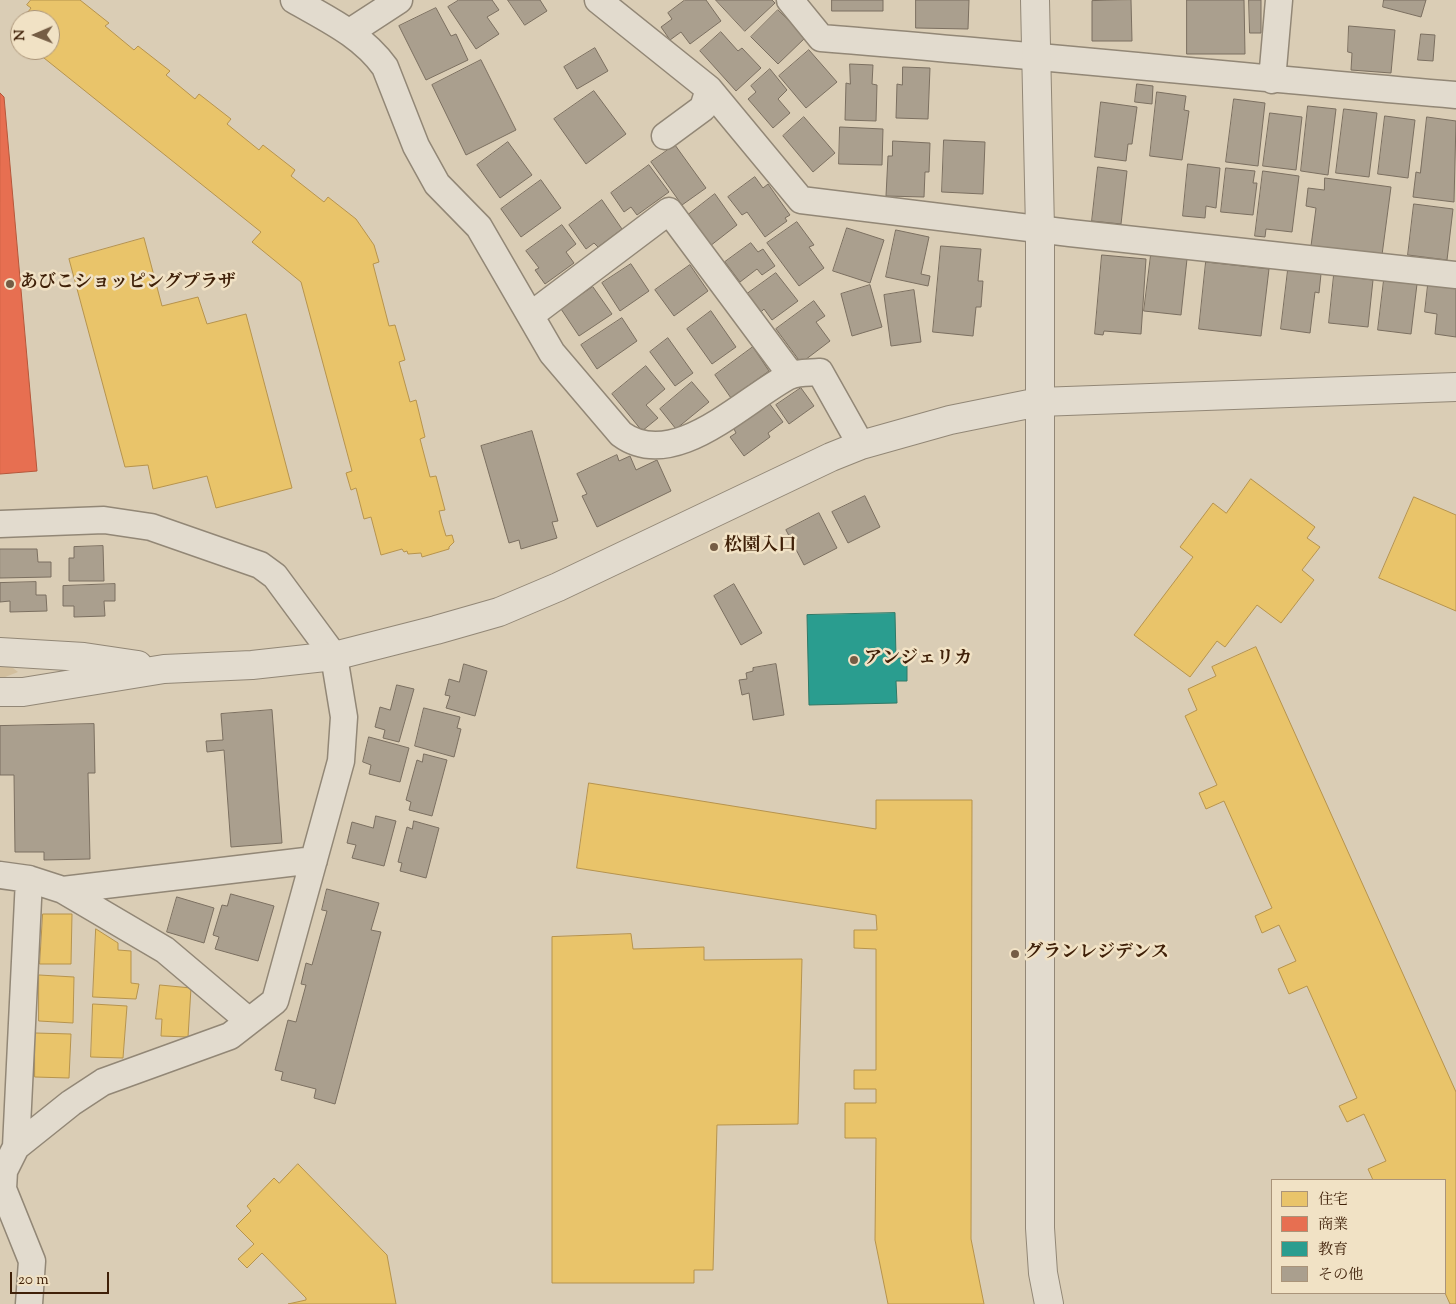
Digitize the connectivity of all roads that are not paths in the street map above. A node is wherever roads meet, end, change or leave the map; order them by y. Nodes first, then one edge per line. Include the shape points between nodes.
1 (294, 0) edge
2 (399, 0) edge
3 (598, 0) edge
4 (790, 0) edge
5 (1035, 0) edge
6 (1279, 0) edge
7 (350, 32) junction
8 (1036, 55) junction
9 (1272, 80) junction
10 (709, 88) junction
11 (1456, 95) edge
12 (665, 136) dead end
13 (1040, 230) junction
14 (1456, 275) edge
15 (531, 315) junction
16 (791, 375) junction
17 (1456, 387) edge
18 (1039, 402) junction
19 (862, 445) junction
20 (0, 524) edge
21 (0, 652) edge
22 (334, 656) junction
23 (164, 669) junction
24 (0, 692) edge
25 (314, 860) junction
26 (0, 875) edge
27 (29, 879) junction
28 (63, 890) junction
29 (249, 1021) junction
30 (16, 1147) junction
31 (29, 1304) edge
32 (1049, 1304) edge

1 - 7 street
2 - 7 street
3 - 10 street
4 - 8 street via 821,38
5 - 8 street
6 - 9 street
7 - 15 street via 377,55 416,146 437,184 479,227
8 - 9 street
8 - 13 street
9 - 11 street
10 - 12 street via 703,108
10 - 13 street via 801,200
13 - 14 street
13 - 18 street
15 - 16 street via 552,353 594,405 621,434 645,445 674,443 700,433
15 - 16 street via 669,211
16 - 19 street via 820,372
17 - 18 street
18 - 19 street via 950,420
18 - 32 street via 1040,1228
19 - 22 street via 558,588 499,612
20 - 22 street via 104,520 151,527 260,565 276,576
21 - 23 street via 84,657
22 - 23 street via 252,665
22 - 25 street via 344,717 341,761
23 - 24 street via 23,692
25 - 28 street
25 - 29 street via 275,1001
26 - 27 street
27 - 28 street
27 - 30 street
28 - 29 street via 165,950
29 - 30 street via 230,1036 103,1082
30 - 31 street via 4,1171 3,1190 32,1261

